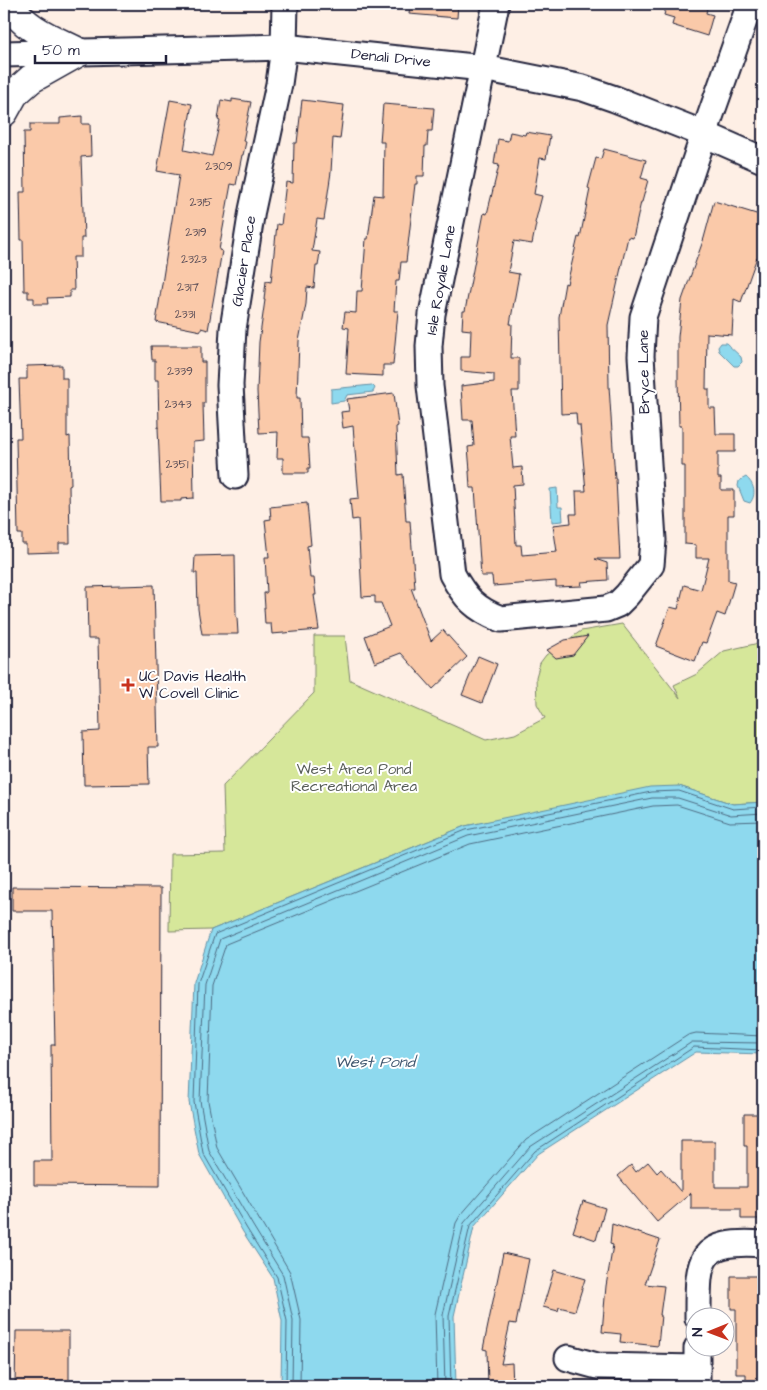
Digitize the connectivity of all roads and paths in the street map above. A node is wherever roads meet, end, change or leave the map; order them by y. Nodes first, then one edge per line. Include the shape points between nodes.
1 (10, 4) edge
2 (285, 4) edge
3 (496, 4) edge
4 (750, 4) edge
5 (284, 47) junction
6 (79, 52) junction
7 (4, 54) edge
8 (483, 68) junction
9 (4, 112) edge
10 (704, 134) junction
11 (763, 160) edge
12 (236, 476) dead end
13 (537, 616) joint
14 (763, 1244) edge
15 (698, 1308) edge
16 (568, 1358) dead end
17 (697, 1367) edge

1 - 6 main road via 28,25
2 - 5 street, Glacier Place
3 - 8 street, Isle Royale Lane
4 - 10 street, Bryce Lane
5 - 6 street, Denali Drive
5 - 8 street, Denali Drive
5 - 12 street, Glacier Place via 233,329 230,385
6 - 7 street, Denali Drive
6 - 9 main road via 31,79 14,94
8 - 10 street, Denali Drive via 583,88
8 - 13 street, Isle Royale Lane via 432,314 430,386 452,574 472,604 486,613 501,619
10 - 11 street, Denali Drive
10 - 13 street, Bryce Lane via 644,317 641,356 654,540 651,565 618,604 606,609
14 - 15 street via 734,1244 708,1252 698,1278
16 - 17 street via 597,1366

